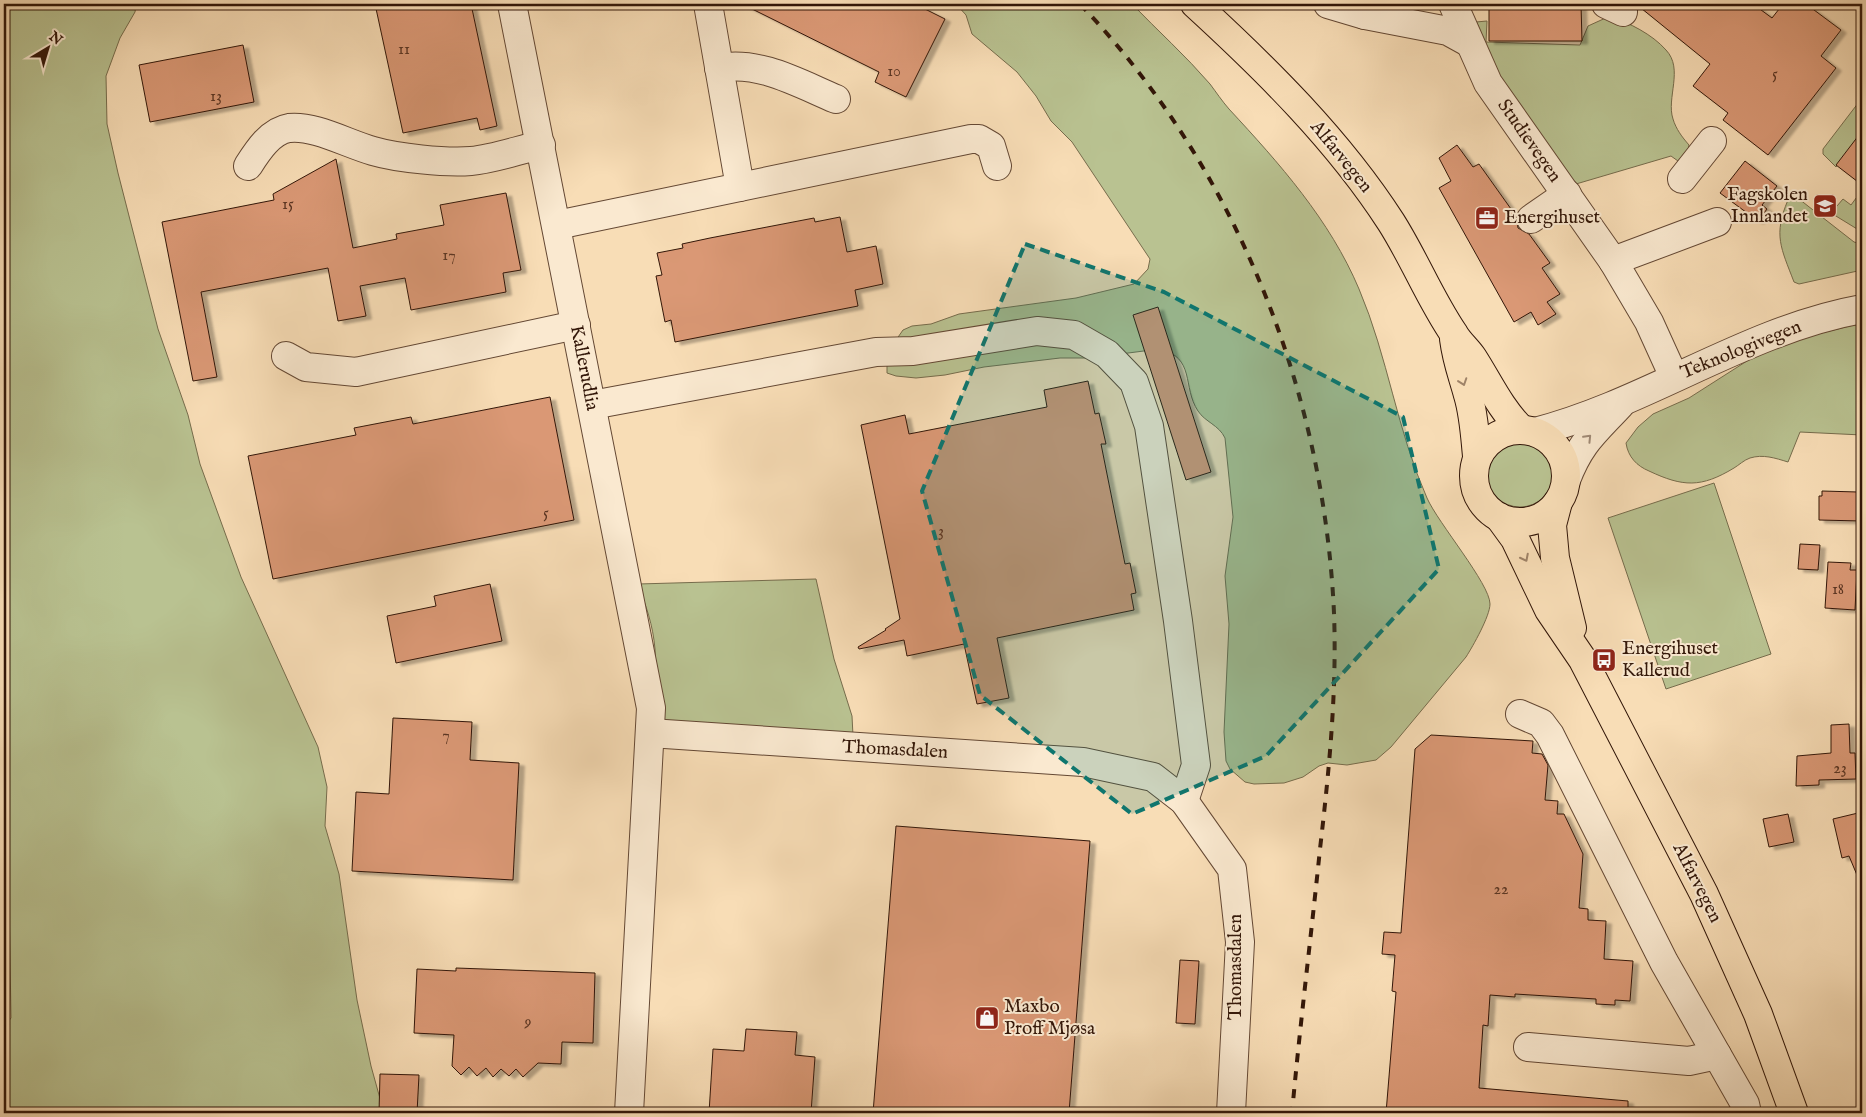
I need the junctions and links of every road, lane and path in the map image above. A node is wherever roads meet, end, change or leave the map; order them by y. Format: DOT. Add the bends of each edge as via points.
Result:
graph roads {
  1 [pos="512,4"];
  2 [pos="708,4"];
  3 [pos="1195,4"];
  4 [pos="1328,4"];
  5 [pos="1453,4"];
  6 [pos="1362,9"];
  7 [pos="1468,42"];
  8 [pos="719,68"];
  9 [pos="836,99"];
  10 [pos="1712,141"];
  11 [pos="541,145"];
  12 [pos="248,166"];
  13 [pos="997,166"];
  14 [pos="1682,179"];
  15 [pos="740,187"];
  16 [pos="1567,194"];
  17 [pos="1531,219"];
  18 [pos="1716,222"];
  19 [pos="556,225"];
  20 [pos="1613,262"];
  21 [pos="1862,309"];
  22 [pos="576,326"];
  23 [pos="1454,335"];
  24 [pos="286,356"];
  25 [pos="1674,377"];
  26 [pos="1623,402"];
  27 [pos="592,405"];
  28 [pos="1528,430"];
  29 [pos="1477,456"];
  30 [pos="1562,491"];
  31 [pos="1499,517"];
  32 [pos="1583,660"];
  33 [pos="1520,714"];
  34 [pos="650,733"];
  35 [pos="1184,801"];
  36 [pos="1528,1047"];
  37 [pos="1716,1055"];
  38 [pos="629,1113"];
  39 [pos="1231,1113"];
  40 [pos="1747,1113"];
  41 [pos="1794,1113"];
  1 -- 11 [label="street, Kallerudlia"];
  2 -- 8 [label="street"];
  3 -- 23 [label="main road, Alfarvegen" via="1274,79 1325,134 1366,186 1391,223"];
  4 -- 6 [label="street"];
  5 -- 7 [label="street, Studievegen"];
  6 -- 7 [label="street" via="1448,30"];
  7 -- 16 [label="street, Studievegen" via="1488,83"];
  8 -- 9 [label="street" via="734,65 768,71"];
  8 -- 15 [label="street"];
  10 -- 14 [label="street"];
  11 -- 12 [label="street" via="471,161 430,159 374,152 316,132 289,128 277,133"];
  11 -- 19 [label="street, Kallerudlia"];
  13 -- 15 [label="street" via="991,146 978,139 970,139"];
  15 -- 19 [label="street"];
  16 -- 17 [label="street"];
  16 -- 20 [label="street, Studievegen"];
  18 -- 20 [label="street"];
  19 -- 22 [label="street, Kallerudlia"];
  20 -- 25 [label="street, Studievegen" via="1649,322"];
  21 -- 25 [label="street, Teknologivegen" via="1806,324"];
  22 -- 24 [label="street" via="356,372 306,367"];
  22 -- 27 [label="street, Kallerudlia"];
  23 -- 28 [label="main road, Alfarvegen" via="1472,356 1507,415"];
  23 -- 29 [label="main road, Alfarvegen, one-way" via="1457,364 1475,428"];
  25 -- 26 [label="street, Teknologivegen"];
  26 -- 28 [label="street, Teknologivegen" via="1562,425"];
  30 -- 26 [label="street, Teknologivegen, one-way" via="1574,458 1584,442"];
  27 -- 34 [label="street, Kallerudlia" via="651,708"];
  27 -- 35 [label="street" via="876,352 913,351 1037,330 1074,335 1107,354 1134,382 1150,426 1196,765"];
  28 -- 29 [label="main road" via="1503,432 1488,442"];
  28 -- 30 [label="main road" via="1548,439 1559,451 1565,465"];
  29 -- 31 [label="main road" via="1473,474 1476,491 1485,507"];
  30 -- 31 [label="main road" via="1546,514 1531,521 1515,522"];
  30 -- 32 [label="main road, Alfarvegen" via="1552,525 1555,558 1566,608"];
  31 -- 32 [label="main road, Alfarvegen, one-way" via="1515,538 1549,610"];
  32 -- 41 [label="main road, Alfarvegen" via="1732,952"];
  33 -- 37 [label="street" via="1541,723 1550,735 1664,962"];
  34 -- 35 [label="street, Thomasdalen" via="1083,762 1154,777"];
  34 -- 38 [label="street"];
  35 -- 39 [label="street, Thomasdalen" via="1232,869 1240,942"];
  36 -- 37 [label="street" via="1689,1061"];
  37 -- 40 [label="street"];
}
